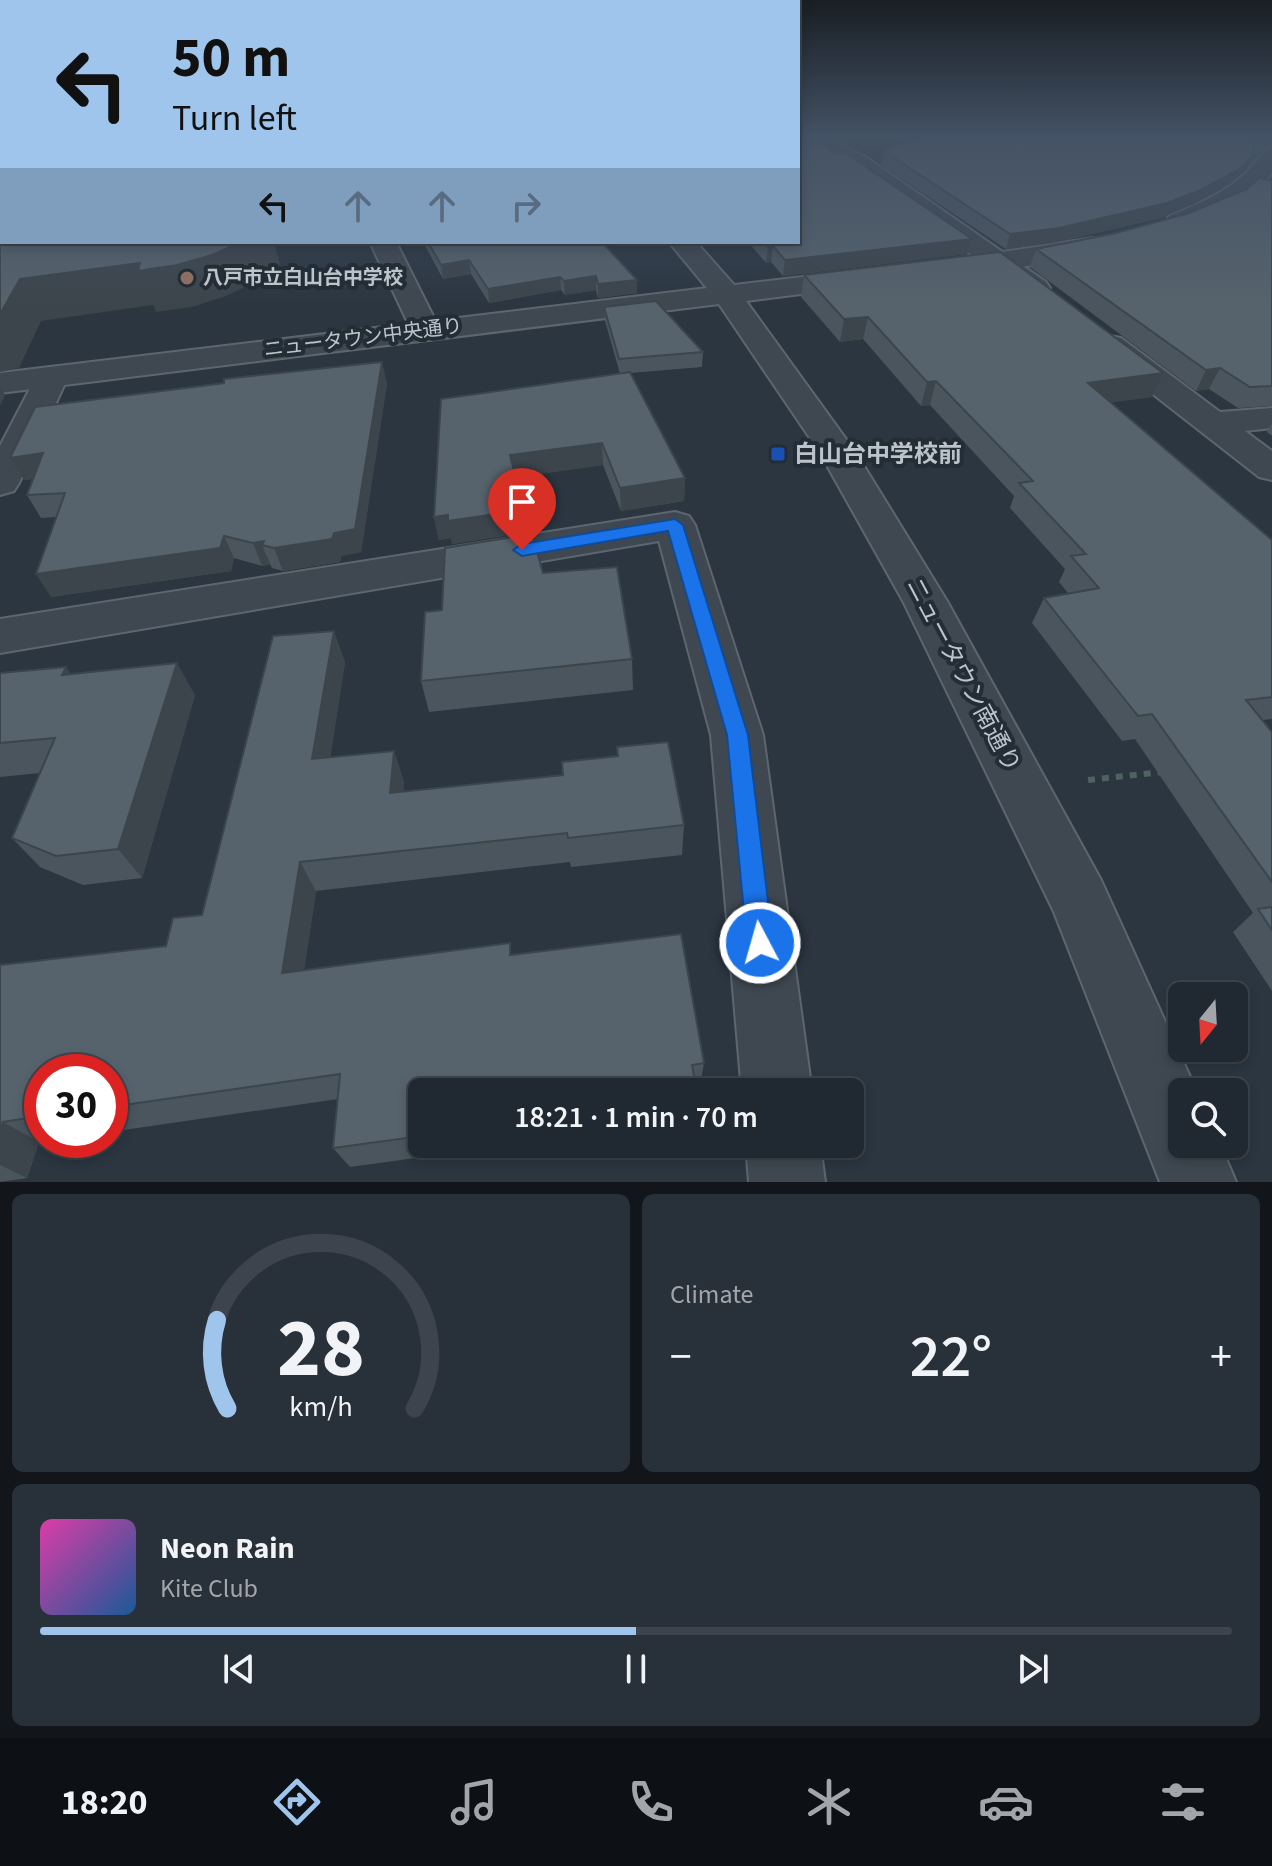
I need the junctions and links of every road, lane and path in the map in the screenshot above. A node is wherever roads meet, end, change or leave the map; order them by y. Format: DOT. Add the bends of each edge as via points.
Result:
graph roads {
  1 [pos="914,192"];
  2 [pos="1234,192"];
  3 [pos="1159,228"];
  4 [pos="1114,241"];
  5 [pos="384,244"];
  6 [pos="684,244"];
  7 [pos="1001,262"];
  8 [pos="922,271"];
  9 [pos="890,275"];
  10 [pos="727,295"];
  11 [pos="1054,302"];
  12 [pos="425,330"];
  13 [pos="1091,330"];
  14 [pos="52,377"];
  15 [pos="0,383"];
  16 [pos="1272,418"];
  17 [pos="1214,423"];
  18 [pos="1272,469"];
  19 [pos="0,483"];
  20 [pos="0,636"];
  21 [pos="1165,772"];
  22 [pos="1088,780"];
  23 [pos="775,1078"];
  24 [pos="1168,1111"];
  25 [pos="784,1158"];
  26 [pos="1188,1158"];
  27 [pos="787,1182"];
  28 [pos="1198,1182"];
  1 -- 7 [label="street"];
  2 -- 3 [label="street"];
  4 -- 7 [label="street"];
  5 -- 12 [label="street"];
  6 -- 10 [label="street, ニュータウン南通り"];
  7 -- 8 [label="street"];
  7 -- 11 [label="street"];
  9 -- 10 [label="street, ニュータウン中央通り"];
  10 -- 12 [label="street, ニュータウン中央通り"];
  10 -- 24 [label="street, ニュータウン南通り" via="838,453 925,601 1080,900"];
  12 -- 14 [label="street, ニュータウン中央通り"];
  13 -- 17 [label="street"];
  14 -- 15 [label="street, ニュータウン中央通り"];
  14 -- 19 [label="street"];
  16 -- 17 [label="street"];
  17 -- 18 [label="street"];
  20 -- 23 [label="street" via="675,525 737,735"];
  21 -- 22 [label="path"];
  25 -- 27 [label="street"];
  26 -- 28 [label="street, ニュータウン南通り"];
}
